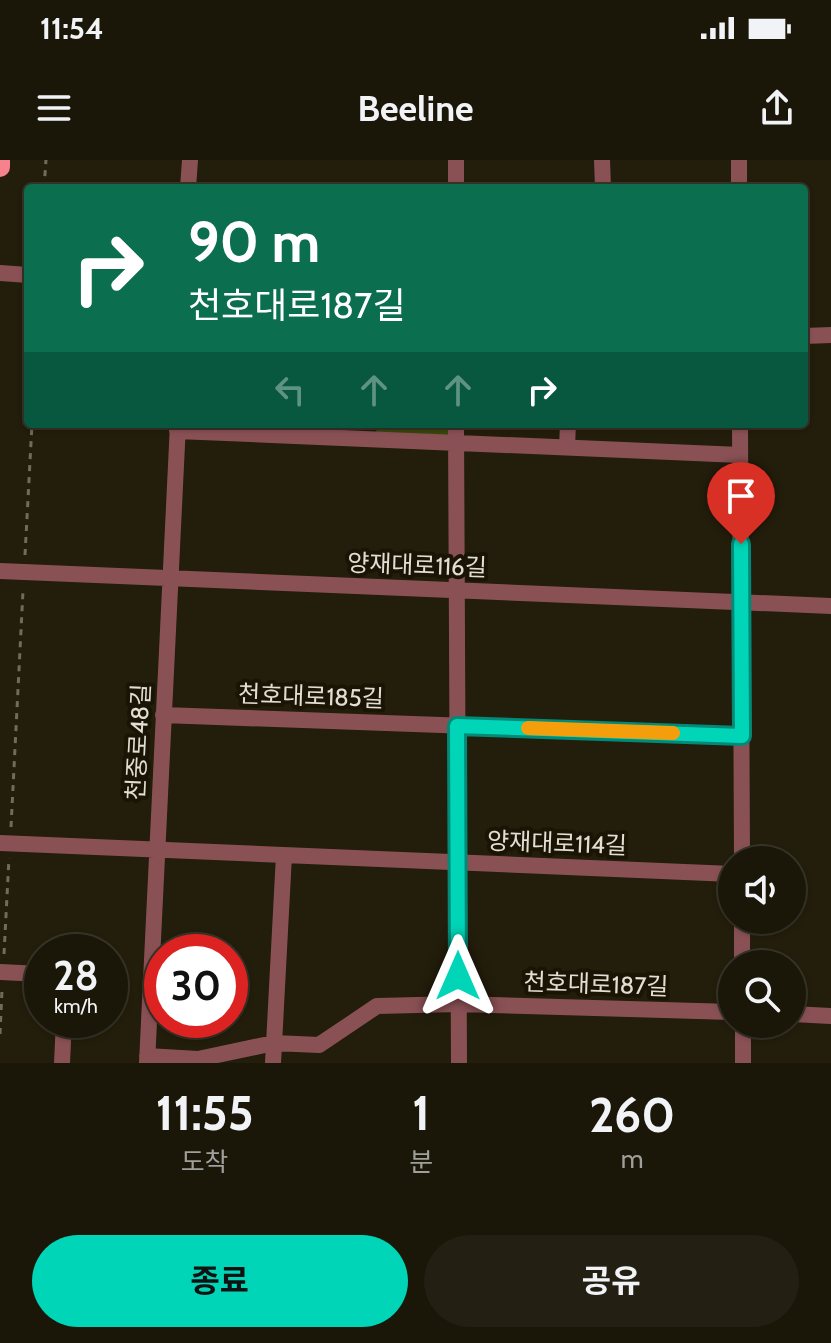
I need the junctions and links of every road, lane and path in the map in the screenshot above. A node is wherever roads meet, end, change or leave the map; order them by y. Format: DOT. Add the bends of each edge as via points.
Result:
graph roads {
  1 [pos="0,160"];
  2 [pos="46,160"];
  3 [pos="190,160"];
  4 [pos="456,160"];
  5 [pos="602,160"];
  6 [pos="739,160"];
  7 [pos="0,167"];
  8 [pos="44,184"];
  9 [pos="188,184"];
  10 [pos="456,184"];
  11 [pos="603,184"];
  12 [pos="739,184"];
  13 [pos="0,273"];
  14 [pos="24,275"];
  15 [pos="831,335"];
  16 [pos="808,336"];
  17 [pos="32,428"];
  18 [pos="177,428"];
  19 [pos="194,428"];
  20 [pos="456,428"];
  21 [pos="568,428"];
  22 [pos="740,428"];
  23 [pos="456,443"];
  24 [pos="567,447"];
  25 [pos="740,455"];
  26 [pos="0,571"];
  27 [pos="24,572"];
  28 [pos="171,578"];
  29 [pos="457,590"];
  30 [pos="741,603"];
  31 [pos="831,606"];
  32 [pos="163,715"];
  33 [pos="457,726"];
  34 [pos="742,736"];
  35 [pos="5,843"];
  36 [pos="742,846"];
  37 [pos="157,849"];
  38 [pos="284,855"];
  39 [pos="458,863"];
  40 [pos="718,873"];
  41 [pos="2,972"];
  42 [pos="24,973"];
  43 [pos="458,1004"];
  44 [pos="718,1012"];
  45 [pos="806,1015"];
  46 [pos="831,1016"];
  47 [pos="0,1034"];
  48 [pos="63,1038"];
  49 [pos="743,1038"];
  50 [pos="274,1043"];
  51 [pos="147,1060"];
  52 [pos="62,1063"];
  53 [pos="273,1063"];
  54 [pos="459,1063"];
  55 [pos="743,1063"];
  1 -- 7 [label="main road"];
  2 -- 8 [label="path"];
  3 -- 9 [label="street"];
  4 -- 10 [label="street"];
  5 -- 11 [label="street"];
  6 -- 12 [label="street"];
  13 -- 14 [label="street"];
  15 -- 16 [label="street"];
  17 -- 27 [label="path"];
  18 -- 28 [label="street, 천중로48길"];
  19 -- 23 [label="street"];
  20 -- 23 [label="street"];
  21 -- 24 [label="street"];
  22 -- 25 [label="street"];
  23 -- 24 [label="street"];
  23 -- 29 [label="street"];
  24 -- 25 [label="street"];
  25 -- 30 [label="street"];
  26 -- 27 [label="street, 양재대로116길"];
  27 -- 28 [label="street, 양재대로116길"];
  27 -- 35 [label="path"];
  28 -- 29 [label="street, 양재대로116길"];
  28 -- 32 [label="street, 천중로48길"];
  29 -- 30 [label="street, 양재대로116길"];
  29 -- 33 [label="street"];
  30 -- 31 [label="street, 양재대로116길"];
  30 -- 34 [label="street"];
  32 -- 33 [label="street, 천호대로185길"];
  32 -- 37 [label="street, 천중로48길"];
  33 -- 34 [label="street"];
  33 -- 39 [label="street"];
  34 -- 36 [label="street"];
  35 -- 37 [label="street, 양재대로114길"];
  35 -- 41 [label="path"];
  37 -- 38 [label="street, 양재대로114길"];
  37 -- 51 [label="street, 천중로48길"];
  38 -- 39 [label="street, 양재대로114길"];
  38 -- 50 [label="street"];
  39 -- 40 [label="street, 양재대로114길"];
  39 -- 43 [label="street"];
  41 -- 42 [label="street"];
  41 -- 47 [label="path"];
  43 -- 44 [label="street, 천호대로187길"];
  43 -- 50 [label="street" via="377,1006 319,1045"];
  43 -- 54 [label="street"];
  45 -- 46 [label="street"];
  48 -- 52 [label="street"];
  49 -- 55 [label="street"];
  50 -- 51 [label="street" via="198,1059"];
  50 -- 53 [label="street"];
}
